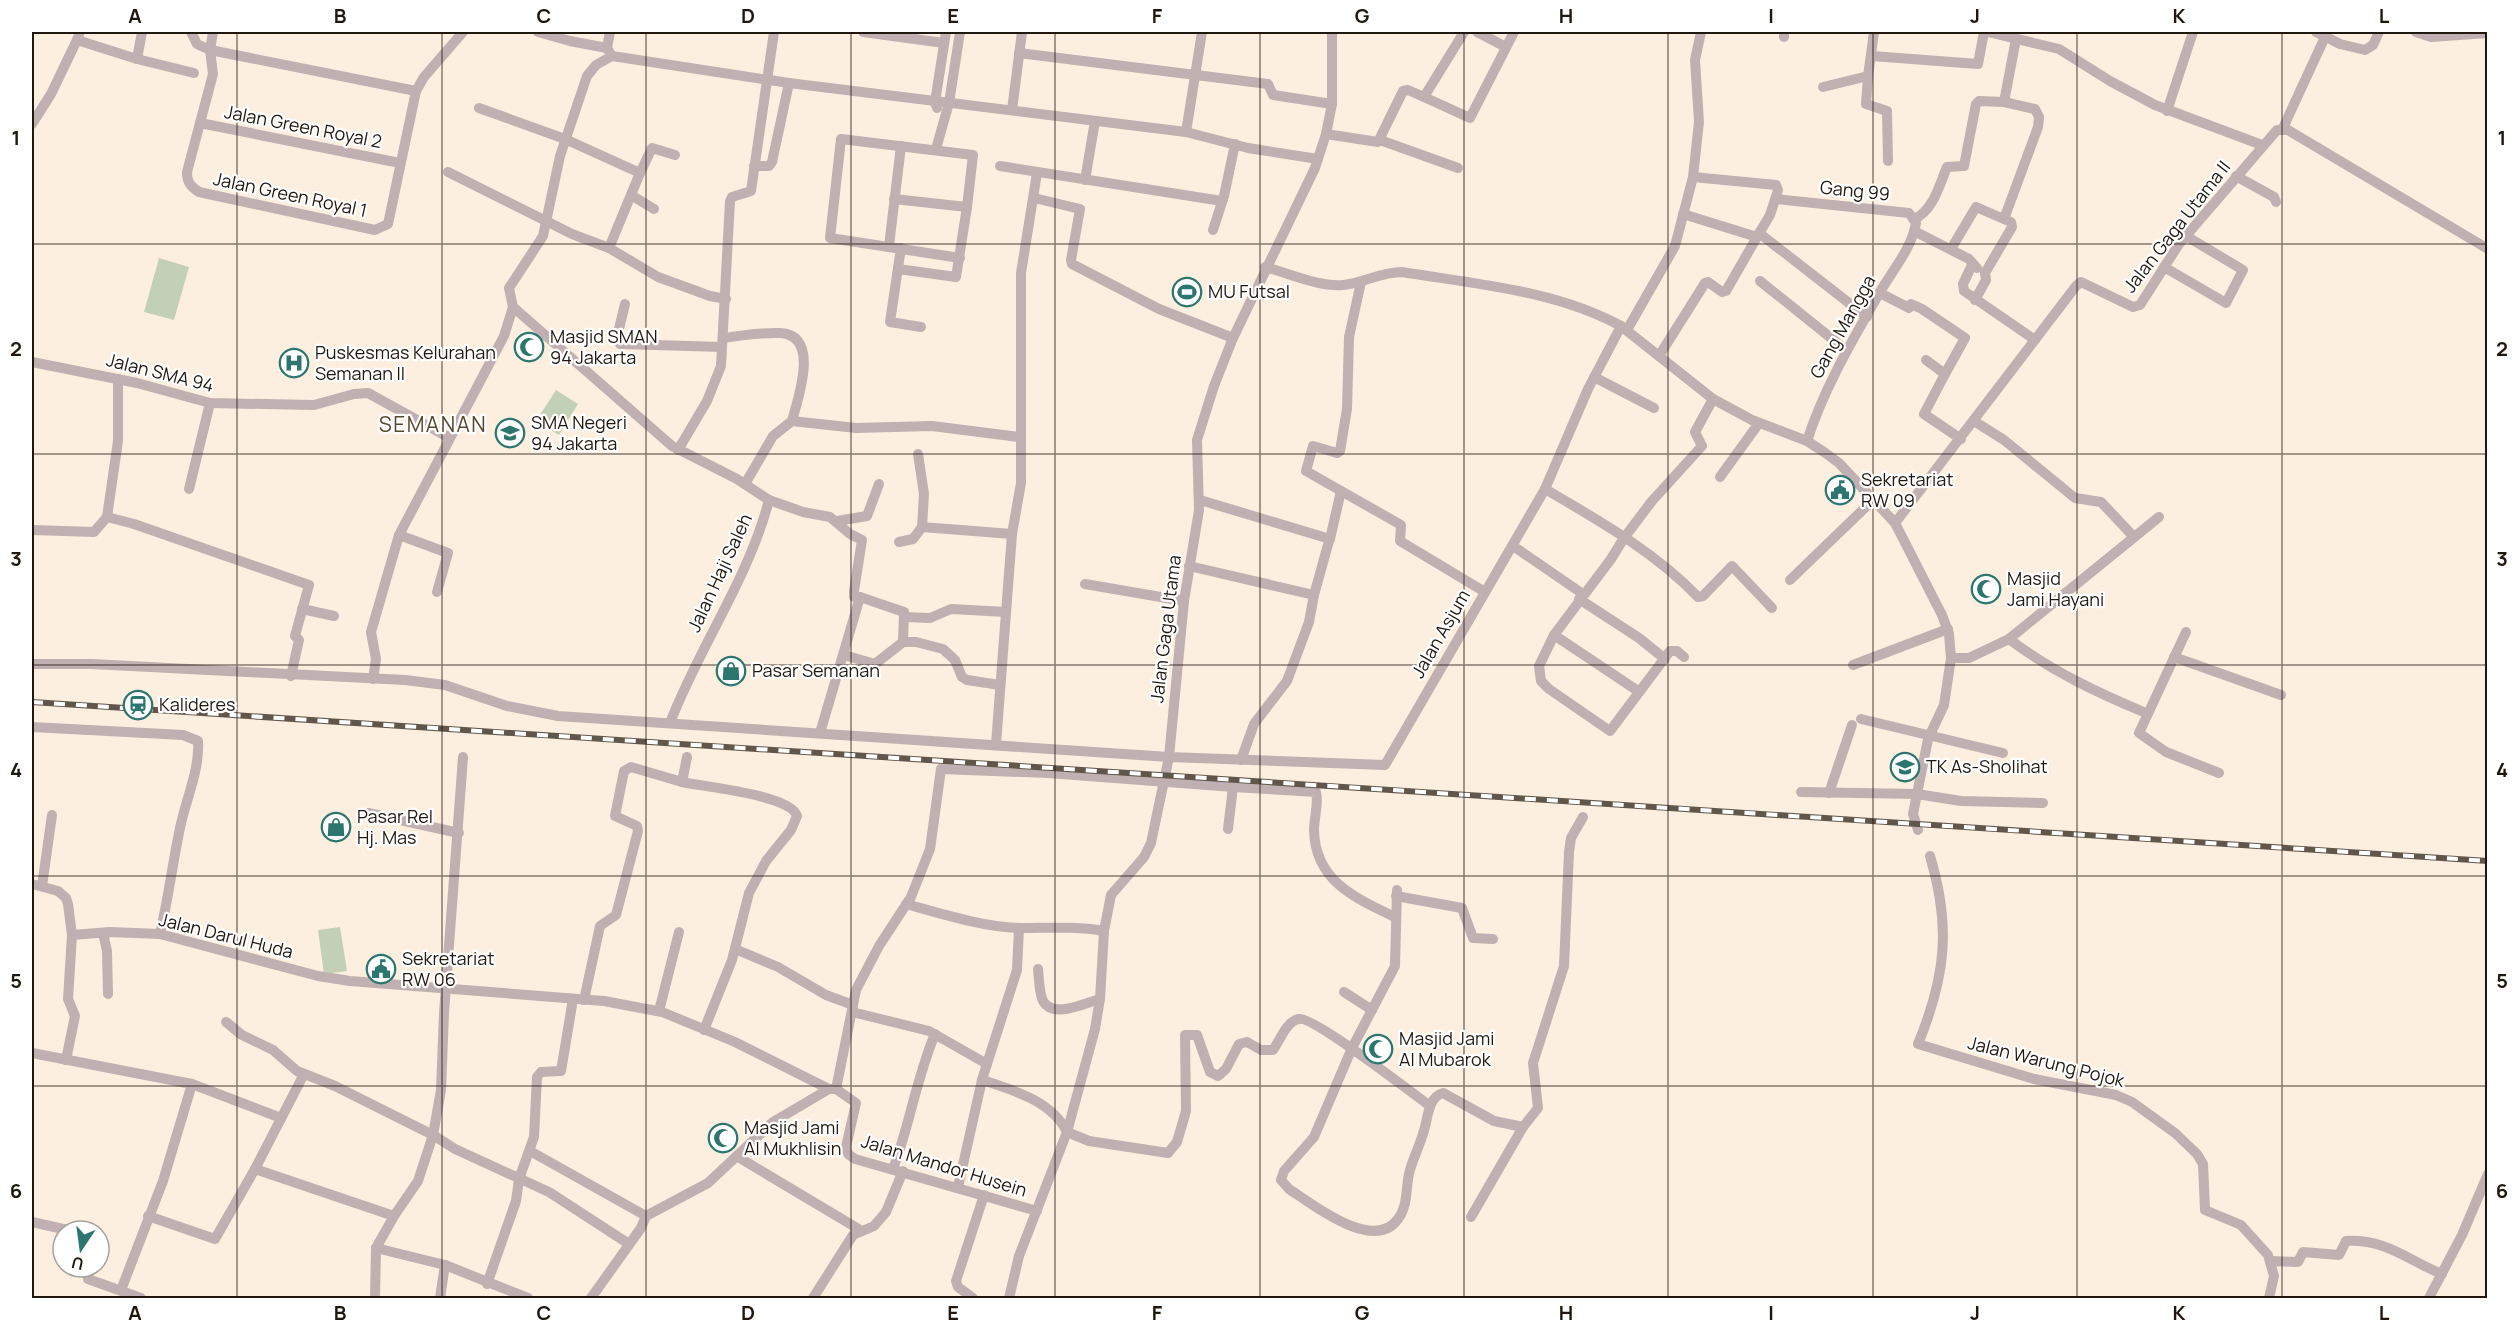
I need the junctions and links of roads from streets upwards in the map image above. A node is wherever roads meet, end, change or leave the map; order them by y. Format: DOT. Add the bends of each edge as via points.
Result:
graph roads {
  1 [pos="142,32"];
  2 [pos="191,32"];
  3 [pos="213,32"];
  4 [pos="463,32"];
  5 [pos="538,32"];
  6 [pos="610,32"];
  7 [pos="774,32"];
  8 [pos="863,32"];
  9 [pos="960,32"];
  10 [pos="1022,32"];
  11 [pos="1202,32"];
  12 [pos="1332,32"];
  13 [pos="1464,32"];
  14 [pos="1477,32"];
  15 [pos="1514,32"];
  16 [pos="1701,32"];
  17 [pos="1874,32"];
  18 [pos="1986,32"];
  19 [pos="2193,32"];
  20 [pos="2379,32"];
  21 [pos="2416,32"];
  22 [pos="2487,33"];
  23 [pos="2321,34"];
  24 [pos="2456,34"];
  25 [pos="79,35"];
  26 [pos="945,37"];
  27 [pos="2016,39"];
  28 [pos="1506,47"];
  29 [pos="210,50"];
  30 [pos="610,52"];
  31 [pos="1019,53"];
  32 [pos="1872,56"];
  33 [pos="136,59"];
  34 [pos="194,73"];
  35 [pos="1196,76"];
  36 [pos="1868,76"];
  37 [pos="767,79"];
  38 [pos="789,83"];
  39 [pos="1823,87"];
  40 [pos="416,92"];
  41 [pos="1424,97"];
  42 [pos="935,102"];
  43 [pos="2004,102"];
  44 [pos="949,103"];
  45 [pos="1332,104"];
  46 [pos="479,108"];
  47 [pos="1012,110"];
  48 [pos="2167,111"];
  49 [pos="1095,120"];
  50 [pos="200,123"];
  51 [pos="32,124"];
  52 [pos="2283,128"];
  53 [pos="1186,132"];
  54 [pos="1326,134"];
  55 [pos="565,139"];
  56 [pos="1380,140"];
  57 [pos="1235,144"];
  58 [pos="901,146"];
  59 [pos="2262,146"];
  60 [pos="936,149"];
  61 [pos="675,155"];
  62 [pos="1318,159"];
  63 [pos="1888,161"];
  64 [pos="400,163"];
  65 [pos="754,166"];
  66 [pos="1000,166"];
  67 [pos="1458,168"];
  68 [pos="448,172"];
  69 [pos="640,173"];
  70 [pos="1037,173"];
  71 [pos="2236,176"];
  72 [pos="1693,177"];
  73 [pos="1085,180"];
  74 [pos="631,195"];
  75 [pos="894,198"];
  76 [pos="1034,198"];
  77 [pos="1776,199"];
  78 [pos="1222,201"];
  79 [pos="2276,202"];
  80 [pos="967,207"];
  81 [pos="654,209"];
  82 [pos="1683,214"];
  83 [pos="1914,219"];
  84 [pos="2004,219"];
  85 [pos="547,222"];
  86 [pos="1213,230"];
  87 [pos="1914,231"];
  88 [pos="1758,235"];
  89 [pos="2186,236"];
  90 [pos="889,246"];
  91 [pos="609,248"];
  92 [pos="901,248"];
  93 [pos="1951,249"];
  94 [pos="2487,249"];
  95 [pos="960,258"];
  96 [pos="1972,265"];
  97 [pos="1265,267"];
  98 [pos="2164,267"];
  99 [pos="898,269"];
  100 [pos="1985,273"];
  101 [pos="1760,281"];
  102 [pos="1360,282"];
  103 [pos="1880,293"];
  104 [pos="726,299"];
  105 [pos="1975,300"];
  106 [pos="625,304"];
  107 [pos="513,307"];
  108 [pos="1867,317"];
  109 [pos="921,327"];
  110 [pos="1624,328"];
  111 [pos="1233,338"];
  112 [pos="2035,340"];
  113 [pos="723,342"];
  114 [pos="1846,350"];
  115 [pos="1659,356"];
  116 [pos="1926,360"];
  117 [pos="32,362"];
  118 [pos="1945,374"];
  119 [pos="1594,377"];
  120 [pos="118,379"];
  121 [pos="1713,399"];
  122 [pos="210,403"];
  123 [pos="1654,408"];
  124 [pos="1974,421"];
  125 [pos="792,422"];
  126 [pos="1759,423"];
  127 [pos="448,437"];
  128 [pos="1019,437"];
  129 [pos="1961,440"];
  130 [pos="1807,441"];
  131 [pos="678,450"];
  132 [pos="918,454"];
  133 [pos="1720,477"];
  134 [pos="745,484"];
  135 [pos="879,484"];
  136 [pos="189,489"];
  137 [pos="1545,489"];
  138 [pos="1341,490"];
  139 [pos="769,500"];
  140 [pos="1200,500"];
  141 [pos="1874,500"];
  142 [pos="107,517"];
  143 [pos="2159,517"];
  144 [pos="837,521"];
  145 [pos="1895,523"];
  146 [pos="922,527"];
  147 [pos="32,530"];
  148 [pos="1012,534"];
  149 [pos="399,535"];
  150 [pos="2134,537"];
  151 [pos="1624,538"];
  152 [pos="1330,539"];
  153 [pos="898,542"];
  154 [pos="1513,546"];
  155 [pos="1189,566"];
  156 [pos="1790,580"];
  157 [pos="1086,584"];
  158 [pos="438,592"];
  159 [pos="1485,592"];
  160 [pos="1314,595"];
  161 [pos="860,597"];
  162 [pos="1581,597"];
  163 [pos="1184,601"];
  164 [pos="1772,608"];
  165 [pos="302,609"];
  166 [pos="1006,612"];
  167 [pos="334,616"];
  168 [pos="905,616"];
  169 [pos="1948,629"];
  170 [pos="2186,632"];
  171 [pos="1554,635"];
  172 [pos="2009,639"];
  173 [pos="903,642"];
  174 [pos="844,655"];
  175 [pos="1684,657"];
  176 [pos="2174,657"];
  177 [pos="1951,658"];
  178 [pos="1665,659"];
  179 [pos="32,664"];
  180 [pos="1853,665"];
  181 [pos="291,676"];
  182 [pos="374,679"];
  183 [pos="1000,685"];
  184 [pos="1638,691"];
  185 [pos="2281,695"];
  186 [pos="2146,713"];
  187 [pos="670,723"];
  188 [pos="32,727"];
  189 [pos="820,733"];
  190 [pos="1930,734"];
  191 [pos="996,744"];
  192 [pos="2003,753"];
  193 [pos="463,757"];
  194 [pos="687,757"];
  195 [pos="1169,757"];
  196 [pos="1240,760"];
  197 [pos="2219,773"];
  198 [pos="1166,781"];
  199 [pos="682,782"];
  200 [pos="1233,787"];
  201 [pos="1801,792"];
  202 [pos="1829,793"];
  203 [pos="1917,794"];
  204 [pos="2043,803"];
  205 [pos="368,813"];
  206 [pos="51,815"];
  207 [pos="1583,817"];
  208 [pos="1228,829"];
  209 [pos="1918,830"];
  210 [pos="459,833"];
  211 [pos="1930,856"];
  212 [pos="37,885"];
  213 [pos="906,904"];
  214 [pos="1395,917"];
  215 [pos="1019,928"];
  216 [pos="1104,931"];
  217 [pos="679,932"];
  218 [pos="103,933"];
  219 [pos="160,934"];
  220 [pos="72,935"];
  221 [pos="1493,939"];
  222 [pos="735,949"];
  223 [pos="1038,969"];
  224 [pos="446,989"];
  225 [pos="1344,992"];
  226 [pos="108,994"];
  227 [pos="579,999"];
  228 [pos="1100,999"];
  229 [pos="853,1009"];
  230 [pos="1372,1010"];
  231 [pos="659,1011"];
  232 [pos="226,1022"];
  233 [pos="704,1030"];
  234 [pos="935,1034"];
  235 [pos="1352,1048"];
  236 [pos="32,1053"];
  237 [pos="66,1060"];
  238 [pos="987,1064"];
  239 [pos="304,1074"];
  240 [pos="982,1080"];
  241 [pos="192,1084"];
  242 [pos="832,1089"];
  243 [pos="1430,1106"];
  244 [pos="281,1118"];
  245 [pos="1523,1126"];
  246 [pos="1067,1132"];
  247 [pos="433,1135"];
  248 [pos="846,1147"];
  249 [pos="530,1151"];
  250 [pos="738,1157"];
  251 [pos="255,1169"];
  252 [pos="898,1170"];
  253 [pos="2487,1174"];
  254 [pos="519,1179"];
  255 [pos="958,1187"];
  256 [pos="984,1196"];
  257 [pos="1037,1210"];
  258 [pos="148,1216"];
  259 [pos="394,1216"];
  260 [pos="646,1216"];
  261 [pos="1471,1217"];
  262 [pos="32,1222"];
  263 [pos="51,1226"];
  264 [pos="862,1231"];
  265 [pos="629,1244"];
  266 [pos="376,1248"];
  267 [pos="2271,1262"];
  268 [pos="445,1265"];
  269 [pos="2442,1274"];
  270 [pos="100,1279"];
  271 [pos="487,1284"];
  272 [pos="121,1290"];
  273 [pos="141,1299"];
  274 [pos="375,1299"];
  275 [pos="440,1299"];
  276 [pos="528,1299"];
  277 [pos="591,1299"];
  278 [pos="813,1299"];
  279 [pos="973,1299"];
  280 [pos="1010,1299"];
  281 [pos="2269,1299"];
  282 [pos="2429,1299"];
  1 -- 33 [label="street"];
  2 -- 29 [label="street" via="197,44"];
  3 -- 29 [label="street, Jalan Green Royal 1"];
  4 -- 40 [label="street"];
  5 -- 30 [label="street"];
  6 -- 30 [label="street"];
  7 -- 37 [label="street"];
  8 -- 26 [label="street"];
  9 -- 44 [label="street"];
  10 -- 31 [label="street"];
  11 -- 35 [label="street"];
  12 -- 45 [label="street, Jalan Gaga Utama"];
  13 -- 41 [label="street"];
  14 -- 28 [label="street"];
  15 -- 28 [label="street"];
  16 -- 72 [label="street, Jalan Asjum" via="1695,60 1699,122"];
  17 -- 32 [label="street"];
  18 -- 27 [label="street"];
  18 -- 32 [label="street" via="1978,64"];
  19 -- 48 [label="street"];
  20 -- 23 [label="street" via="2373,45 2365,50"];
  21 -- 24 [label="street" via="2431,37"];
  22 -- 24 [label="street"];
  23 -- 52 [label="street"];
  25 -- 33 [label="street"];
  25 -- 51 [label="street"];
  26 -- 42 [label="street"];
  27 -- 43 [label="street"];
  27 -- 48 [label="street" via="2059,49 2119,87"];
  28 -- 41 [label="street" via="1470,118"];
  29 -- 40 [label="street"];
  29 -- 50 [label="street, Jalan Green Royal 1" via="213,74"];
  30 -- 37 [label="street"];
  30 -- 55 [label="street" via="587,76"];
  31 -- 35 [label="street"];
  31 -- 47 [label="street"];
  32 -- 36 [label="street"];
  33 -- 34 [label="street"];
  35 -- 45 [label="street" via="1268,84 1273,95"];
  35 -- 53 [label="street"];
  36 -- 39 [label="street"];
  36 -- 63 [label="street" via="1866,104 1887,111"];
  37 -- 38 [label="street"];
  37 -- 65 [label="street"];
  38 -- 42 [label="street"];
  38 -- 65 [label="street" via="772,162 769,166"];
  40 -- 64 [label="street, Jalan Green Royal 1"];
  41 -- 56 [label="street" via="1403,91"];
  42 -- 44 [label="street"];
  42 -- 60 [label="street"];
  43 -- 83 [label="street" via="1976,104 1964,166 1947,167 1929,208"];
  43 -- 84 [label="street" via="2035,109 2039,117"];
  44 -- 47 [label="street"];
  44 -- 60 [label="street"];
  45 -- 54 [label="street, Jalan Gaga Utama"];
  46 -- 55 [label="street"];
  47 -- 49 [label="street"];
  48 -- 59 [label="street"];
  49 -- 53 [label="street"];
  49 -- 73 [label="street"];
  50 -- 64 [label="street, Jalan Green Royal 2"];
  50 -- 64 [label="street, Jalan Green Royal 1" via="187,180 199,192 375,230 388,224"];
  52 -- 59 [label="street, Jalan Gaga Utama II"];
  52 -- 94 [label="street"];
  53 -- 57 [label="street"];
  54 -- 56 [label="street"];
  54 -- 62 [label="street, Jalan Gaga Utama"];
  55 -- 69 [label="street"];
  55 -- 85 [label="street" via="550,191"];
  56 -- 67 [label="street"];
  57 -- 62 [label="street"];
  57 -- 78 [label="street"];
  58 -- 60 [label="street"];
  58 -- 75 [label="street"];
  58 -- 90 [label="street" via="841,139 830,238"];
  59 -- 71 [label="street, Jalan Gaga Utama II"];
  60 -- 80 [label="street" via="973,155"];
  61 -- 69 [label="street" via="652,148"];
  62 -- 97 [label="street, Jalan Gaga Utama"];
  65 -- 104 [label="street" via="750,192 730,201"];
  66 -- 70 [label="street"];
  68 -- 85 [label="street"];
  69 -- 74 [label="street"];
  70 -- 73 [label="street"];
  70 -- 76 [label="street"];
  71 -- 79 [label="street" via="2274,197"];
  71 -- 89 [label="street, Jalan Gaga Utama II"];
  72 -- 77 [label="street" via="1776,185"];
  72 -- 82 [label="street, Jalan Asjum"];
  73 -- 78 [label="street"];
  74 -- 81 [label="street"];
  74 -- 91 [label="street"];
  75 -- 80 [label="street"];
  75 -- 90 [label="street"];
  76 -- 111 [label="street" via="1080,209 1072,264 1160,309"];
  76 -- 128 [label="street" via="1021,273"];
  77 -- 83 [label="street, Gang 99" via="1909,213"];
  77 -- 88 [label="street"];
  78 -- 86 [label="street"];
  80 -- 95 [label="street"];
  82 -- 88 [label="street"];
  82 -- 110 [label="street, Jalan Asjum" via="1675,246"];
  83 -- 87 [label="street"];
  84 -- 93 [label="street" via="1976,207"];
  84 -- 100 [label="street" via="2012,222 2012,228"];
  85 -- 91 [label="street"];
  85 -- 107 [label="street" via="537,247 510,288"];
  87 -- 93 [label="street"];
  87 -- 103 [label="street, Gang Mangga"];
  88 -- 108 [label="street"];
  88 -- 115 [label="street" via="1726,291 1705,283"];
  89 -- 98 [label="street, Jalan Gaga Utama II"];
  89 -- 98 [label="street" via="2244,270 2225,303"];
  90 -- 92 [label="street"];
  91 -- 104 [label="street" via="658,277"];
  92 -- 95 [label="street"];
  92 -- 99 [label="street"];
  93 -- 96 [label="street"];
  95 -- 99 [label="street" via="956,277"];
  96 -- 100 [label="street"];
  96 -- 105 [label="street" via="1963,286"];
  97 -- 102 [label="street" via="1332,284"];
  97 -- 111 [label="street, Jalan Gaga Utama"];
  98 -- 112 [label="street, Jalan Gaga Utama II" via="2137,307 2081,282"];
  99 -- 109 [label="street" via="890,322"];
  100 -- 105 [label="street" via="1986,280"];
  101 -- 114 [label="street"];
  102 -- 110 [label="street" via="1401,272 1516,290 1605,317"];
  102 -- 138 [label="street" via="1348,345 1347,409 1340,451 1313,447 1305,470"];
  103 -- 108 [label="street, Gang Mangga"];
  103 -- 118 [label="street" via="1909,308 1911,304 1922,309 1965,338"];
  104 -- 113 [label="street"];
  105 -- 112 [label="street"];
  106 -- 113 [label="street" via="617,337 620,344"];
  107 -- 127 [label="street" via="504,336"];
  107 -- 131 [label="street, Jalan Haji Saleh"];
  108 -- 114 [label="street, Gang Mangga"];
  110 -- 115 [label="street"];
  110 -- 119 [label="street, Jalan Asjum"];
  111 -- 140 [label="street, Jalan Gaga Utama" via="1197,440"];
  112 -- 124 [label="street, Jalan Gaga Utama II"];
  113 -- 125 [label="street" via="781,333 798,340 803,375"];
  113 -- 131 [label="street" via="715,384"];
  114 -- 130 [label="street, Gang Mangga" via="1818,407"];
  115 -- 121 [label="street"];
  116 -- 118 [label="street"];
  117 -- 120 [label="street, Jalan SMA 94"];
  118 -- 129 [label="street" via="1924,414"];
  119 -- 123 [label="street"];
  119 -- 137 [label="street, Jalan Asjum"];
  120 -- 122 [label="street, Jalan SMA 94"];
  120 -- 142 [label="street" via="118,441"];
  121 -- 126 [label="street"];
  121 -- 151 [label="street" via="1695,432 1701,446"];
  122 -- 127 [label="street, Jalan SMA 94" via="314,405 368,393"];
  122 -- 136 [label="street"];
  124 -- 129 [label="street, Jalan Gaga Utama II"];
  124 -- 150 [label="street" via="2004,440 2075,498 2102,502"];
  125 -- 128 [label="street" via="830,427 932,426"];
  125 -- 134 [label="street" via="772,436"];
  126 -- 130 [label="street"];
  126 -- 133 [label="street"];
  127 -- 149 [label="street"];
  128 -- 148 [label="street" via="1021,483"];
  129 -- 145 [label="street, Jalan Gaga Utama II"];
  130 -- 141 [label="street" via="1839,463"];
  131 -- 134 [label="street, Jalan Haji Saleh"];
  132 -- 146 [label="street" via="924,494"];
  134 -- 139 [label="street, Jalan Haji Saleh"];
  135 -- 144 [label="street" via="867,516"];
  137 -- 151 [label="street"];
  137 -- 154 [label="street, Jalan Asjum"];
  138 -- 152 [label="street"];
  138 -- 159 [label="street" via="1401,525 1400,541"];
  139 -- 144 [label="street"];
  139 -- 187 [label="street, Jalan Haji Saleh" via="752,549 686,681"];
  140 -- 152 [label="street"];
  140 -- 155 [label="street, Jalan Gaga Utama"];
  141 -- 145 [label="street"];
  141 -- 156 [label="street"];
  142 -- 147 [label="street" via="94,532"];
  142 -- 165 [label="street" via="309,585"];
  143 -- 150 [label="street"];
  144 -- 161 [label="street" via="846,532 862,540 854,591 854,597"];
  145 -- 169 [label="street"];
  146 -- 148 [label="street"];
  146 -- 153 [label="street" via="914,539"];
  148 -- 166 [label="street"];
  149 -- 158 [label="street" via="448,553"];
  149 -- 182 [label="street" via="370,632 376,659"];
  150 -- 172 [label="street"];
  151 -- 162 [label="street"];
  151 -- 164 [label="street" via="1682,580 1698,597 1703,597 1732,566"];
  152 -- 160 [label="street"];
  154 -- 159 [label="street, Jalan Asjum"];
  154 -- 162 [label="street"];
  155 -- 160 [label="street"];
  155 -- 163 [label="street, Jalan Gaga Utama"];
  157 -- 163 [label="street"];
  159 -- 196 [label="street, Jalan Asjum" via="1385,765"];
  160 -- 196 [label="street" via="1309,622 1287,681 1254,724"];
  161 -- 168 [label="street" via="899,609"];
  161 -- 174 [label="street"];
  162 -- 171 [label="street"];
  162 -- 178 [label="street"];
  163 -- 195 [label="street, Jalan Gaga Utama"];
  165 -- 167 [label="street"];
  165 -- 181 [label="street"];
  166 -- 168 [label="street" via="951,609 930,618"];
  166 -- 183 [label="street"];
  168 -- 173 [label="street"];
  169 -- 177 [label="street"];
  169 -- 180 [label="street"];
  170 -- 176 [label="street"];
  171 -- 184 [label="street"];
  171 -- 184 [label="street" via="1539,671 1541,681 1569,704 1610,731"];
  172 -- 177 [label="street" via="1969,658"];
  172 -- 186 [label="street" via="2093,691"];
  173 -- 174 [label="street" via="875,664"];
  173 -- 183 [label="street" via="943,649 955,660 962,677"];
  174 -- 189 [label="street"];
  175 -- 178 [label="street" via="1672,650"];
  176 -- 185 [label="street"];
  176 -- 186 [label="street"];
  177 -- 190 [label="street" via="1944,705"];
  178 -- 184 [label="street"];
  179 -- 181 [label="street"];
  181 -- 182 [label="street"];
  182 -- 187 [label="street" via="445,685 507,706 558,716"];
  183 -- 191 [label="street"];
  186 -- 197 [label="street" via="2138,731 2140,736 2166,752"];
  187 -- 189 [label="street"];
  188 -- 219 [label="street" via="183,735 198,741"];
  189 -- 191 [label="street"];
  190 -- 192 [label="street"];
  190 -- 202 [label="street" via="1856,722"];
  190 -- 203 [label="street"];
  191 -- 195 [label="street"];
  193 -- 210 [label="street"];
  194 -- 199 [label="street"];
  195 -- 196 [label="street, Jalan Asjum"];
  195 -- 198 [label="street, Jalan Mandor Husein"];
  198 -- 200 [label="street"];
  198 -- 213 [label="street" via="941,769 930,849"];
  198 -- 216 [label="street, Jalan Mandor Husein" via="1151,843 1111,895"];
  199 -- 222 [label="street" via="787,804 796,813 794,824 766,861 749,893"];
  199 -- 227 [label="street" via="631,767 624,771 615,816 637,826 638,831 616,915 600,926"];
  200 -- 208 [label="street"];
  200 -- 214 [label="street" via="1316,792 1316,843 1328,875 1355,897"];
  201 -- 202 [label="street"];
  202 -- 203 [label="street"];
  203 -- 204 [label="street" via="1961,801"];
  203 -- 209 [label="street" via="1913,814"];
  205 -- 210 [label="street"];
  206 -- 212 [label="street"];
  207 -- 245 [label="street" via="1571,838 1569,852 1564,966 1533,1063 1538,1108"];
  210 -- 224 [label="street"];
  211 -- 267 [label="street, Jalan Warung Pojok" via="1945,918 1935,998 1918,1044 2034,1079 2116,1095 2132,1102 2197,1154 2203,1164 2208,1213 2241,1225"];
  212 -- 220 [label="street" via="58,891 66,898"];
  213 -- 215 [label="street"];
  213 -- 229 [label="street" via="855,990"];
  214 -- 221 [label="street" via="1397,893 1462,908 1473,938"];
  214 -- 230 [label="street" via="1395,966"];
  215 -- 216 [label="street"];
  215 -- 238 [label="street" via="1017,970"];
  216 -- 228 [label="street, Jalan Mandor Husein"];
  217 -- 231 [label="street"];
  218 -- 219 [label="street, Jalan Darul Huda"];
  218 -- 220 [label="street, Jalan Darul Huda"];
  218 -- 226 [label="street"];
  219 -- 224 [label="street, Jalan Darul Huda" via="318,976"];
  220 -- 237 [label="street" via="68,999 75,1016"];
  222 -- 229 [label="street" via="778,967"];
  222 -- 233 [label="street"];
  223 -- 228 [label="street" via="1043,1001 1052,1010"];
  224 -- 227 [label="street, Jalan Darul Huda"];
  224 -- 247 [label="street" via="441,1090"];
  225 -- 230 [label="street"];
  227 -- 231 [label="street, Jalan Darul Huda"];
  227 -- 249 [label="street" via="561,1071 541,1072 537,1077"];
  228 -- 246 [label="street, Jalan Mandor Husein"];
  229 -- 234 [label="street"];
  229 -- 242 [label="street"];
  230 -- 235 [label="street"];
  231 -- 233 [label="street, Jalan Darul Huda"];
  232 -- 239 [label="street"];
  233 -- 242 [label="street, Jalan Darul Huda"];
  234 -- 238 [label="street"];
  234 -- 252 [label="street" via="920,1070"];
  235 -- 243 [label="street"];
  235 -- 243 [label="street" via="1314,1137 1287,1165 1282,1176 1289,1189 1352,1228 1385,1229 1398,1220 1404,1208 1409,1171"];
  235 -- 246 [label="street" via="1316,1025 1297,1019 1272,1050 1261,1050 1247,1042 1239,1044 1223,1073 1215,1076 1210,1072 1198,1036 1187,1034 1186,1111 1172,1150 1160,1152 1089,1141"];
  236 -- 237 [label="street"];
  237 -- 241 [label="street"];
  238 -- 240 [label="street"];
  239 -- 244 [label="street"];
  239 -- 247 [label="street"];
  240 -- 246 [label="street" via="1040,1104 1061,1120"];
  240 -- 255 [label="street"];
  241 -- 244 [label="street"];
  241 -- 258 [label="street" via="177,1142"];
  242 -- 248 [label="street, Jalan Darul Huda" via="856,1103"];
  242 -- 250 [label="street" via="773,1122"];
  243 -- 245 [label="street" via="1443,1093 1494,1121"];
  244 -- 251 [label="street"];
  245 -- 261 [label="street"];
  246 -- 257 [label="street, Jalan Mandor Husein"];
  247 -- 254 [label="street"];
  247 -- 259 [label="street" via="418,1181"];
  248 -- 252 [label="street, Jalan Mandor Husein" via="855,1159"];
  249 -- 254 [label="street"];
  249 -- 260 [label="street"];
  250 -- 260 [label="street" via="708,1183"];
  250 -- 264 [label="street"];
  251 -- 258 [label="street" via="215,1239"];
  251 -- 259 [label="street"];
  252 -- 255 [label="street, Jalan Mandor Husein"];
  252 -- 264 [label="street" via="886,1212 874,1226"];
  253 -- 269 [label="street"];
  254 -- 265 [label="street" via="549,1192"];
  254 -- 271 [label="street" via="516,1201"];
  255 -- 256 [label="street, Jalan Mandor Husein"];
  256 -- 257 [label="street, Jalan Mandor Husein"];
  256 -- 279 [label="street" via="956,1281"];
  257 -- 280 [label="street, Jalan Mandor Husein" via="1019,1256"];
  258 -- 272 [label="street"];
  259 -- 266 [label="street"];
  260 -- 265 [label="street"];
  262 -- 263 [label="street"];
  264 -- 278 [label="street" via="849,1239"];
  265 -- 277 [label="street"];
  266 -- 268 [label="street"];
  266 -- 274 [label="street"];
  267 -- 269 [label="street" via="2298,1262 2303,1252 2338,1255 2346,1241 2360,1241 2406,1254 2416,1264"];
  267 -- 281 [label="street" via="2274,1276"];
  268 -- 271 [label="street"];
  268 -- 275 [label="street"];
  269 -- 282 [label="street"];
  270 -- 272 [label="street"];
  271 -- 276 [label="street"];
  272 -- 273 [label="street"];
}
